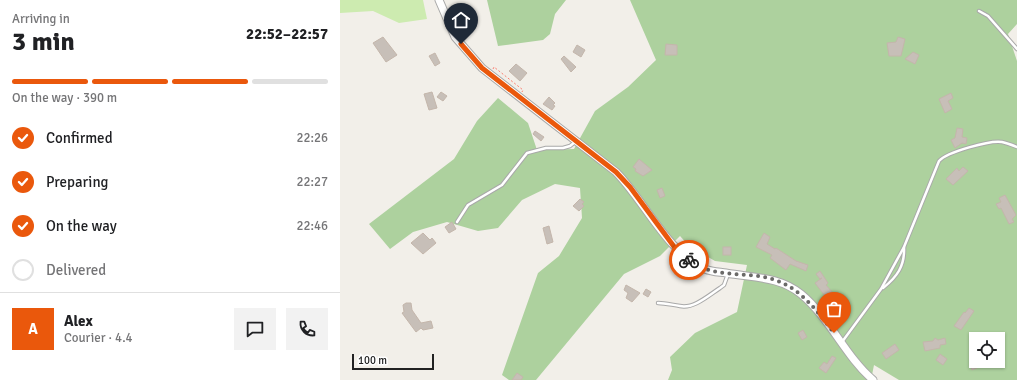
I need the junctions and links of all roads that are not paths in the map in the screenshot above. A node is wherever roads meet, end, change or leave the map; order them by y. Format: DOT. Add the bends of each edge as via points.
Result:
graph roads {
  1 [pos="439,0"];
  2 [pos="979,11"];
  3 [pos="1017,49"];
  4 [pos="575,141"];
  5 [pos="1017,147"];
  6 [pos="457,222"];
  7 [pos="904,246"];
  8 [pos="728,274"];
  9 [pos="881,289"];
  10 [pos="658,303"];
  11 [pos="842,343"];
  12 [pos="873,380"];
  1 -- 4 [label="street" via="455,37 482,68"];
  2 -- 3 [label="lane" via="988,16"];
  4 -- 6 [label="lane" via="563,148 546,148 527,153 502,185 468,206"];
  4 -- 8 [label="street" via="616,172 630,187 678,252 708,270"];
  5 -- 7 [label="lane" via="1001,142 956,151 942,157 936,165"];
  7 -- 9 [label="lane"];
  7 -- 9 [label="lane" via="903,265 894,280"];
  8 -- 10 [label="lane" via="724,285 692,306"];
  8 -- 11 [label="street" via="772,279 790,286 810,303"];
  9 -- 11 [label="lane"];
  11 -- 12 [label="street"];
}
